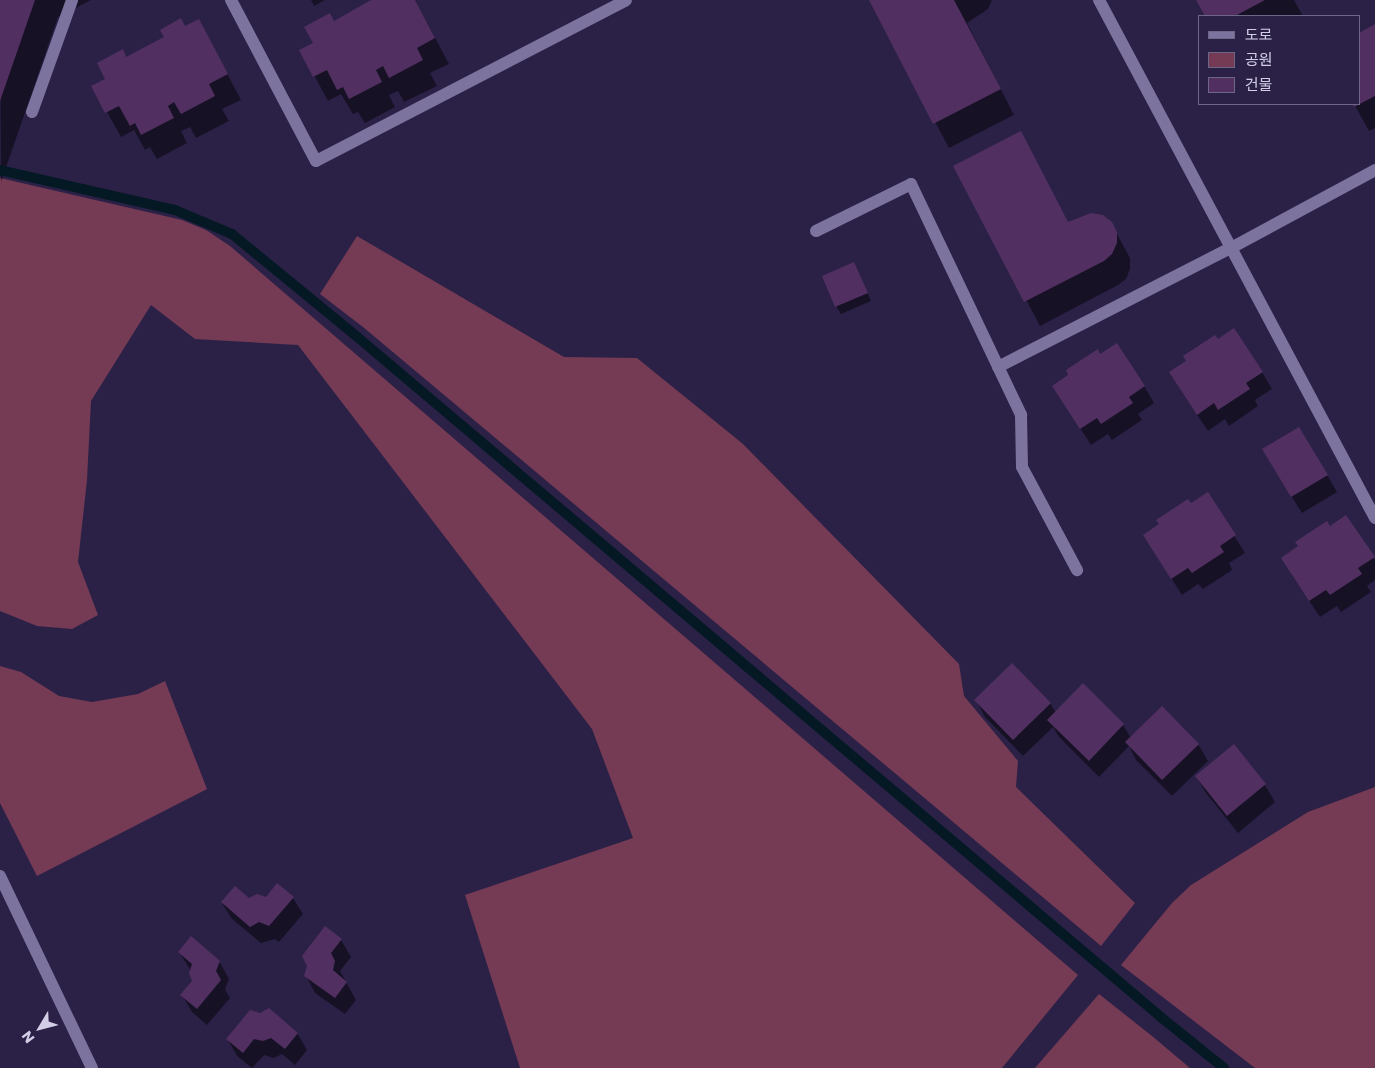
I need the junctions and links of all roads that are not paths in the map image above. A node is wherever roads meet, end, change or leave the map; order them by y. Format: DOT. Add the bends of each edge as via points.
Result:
graph roads {
  1 [pos="72,0"];
  2 [pos="231,0"];
  3 [pos="626,0"];
  4 [pos="1099,0"];
  5 [pos="32,112"];
  6 [pos="1375,170"];
  7 [pos="816,231"];
  8 [pos="1231,248"];
  9 [pos="998,367"];
  10 [pos="1375,518"];
  11 [pos="1077,570"];
  12 [pos="0,876"];
  13 [pos="92,1068"];
  1 -- 5 [label="street"];
  2 -- 3 [label="street" via="316,161"];
  4 -- 8 [label="street"];
  6 -- 8 [label="street"];
  7 -- 9 [label="street" via="911,184"];
  8 -- 9 [label="street"];
  8 -- 10 [label="street"];
  9 -- 11 [label="street" via="1021,415 1022,467"];
  12 -- 13 [label="street"];
}
